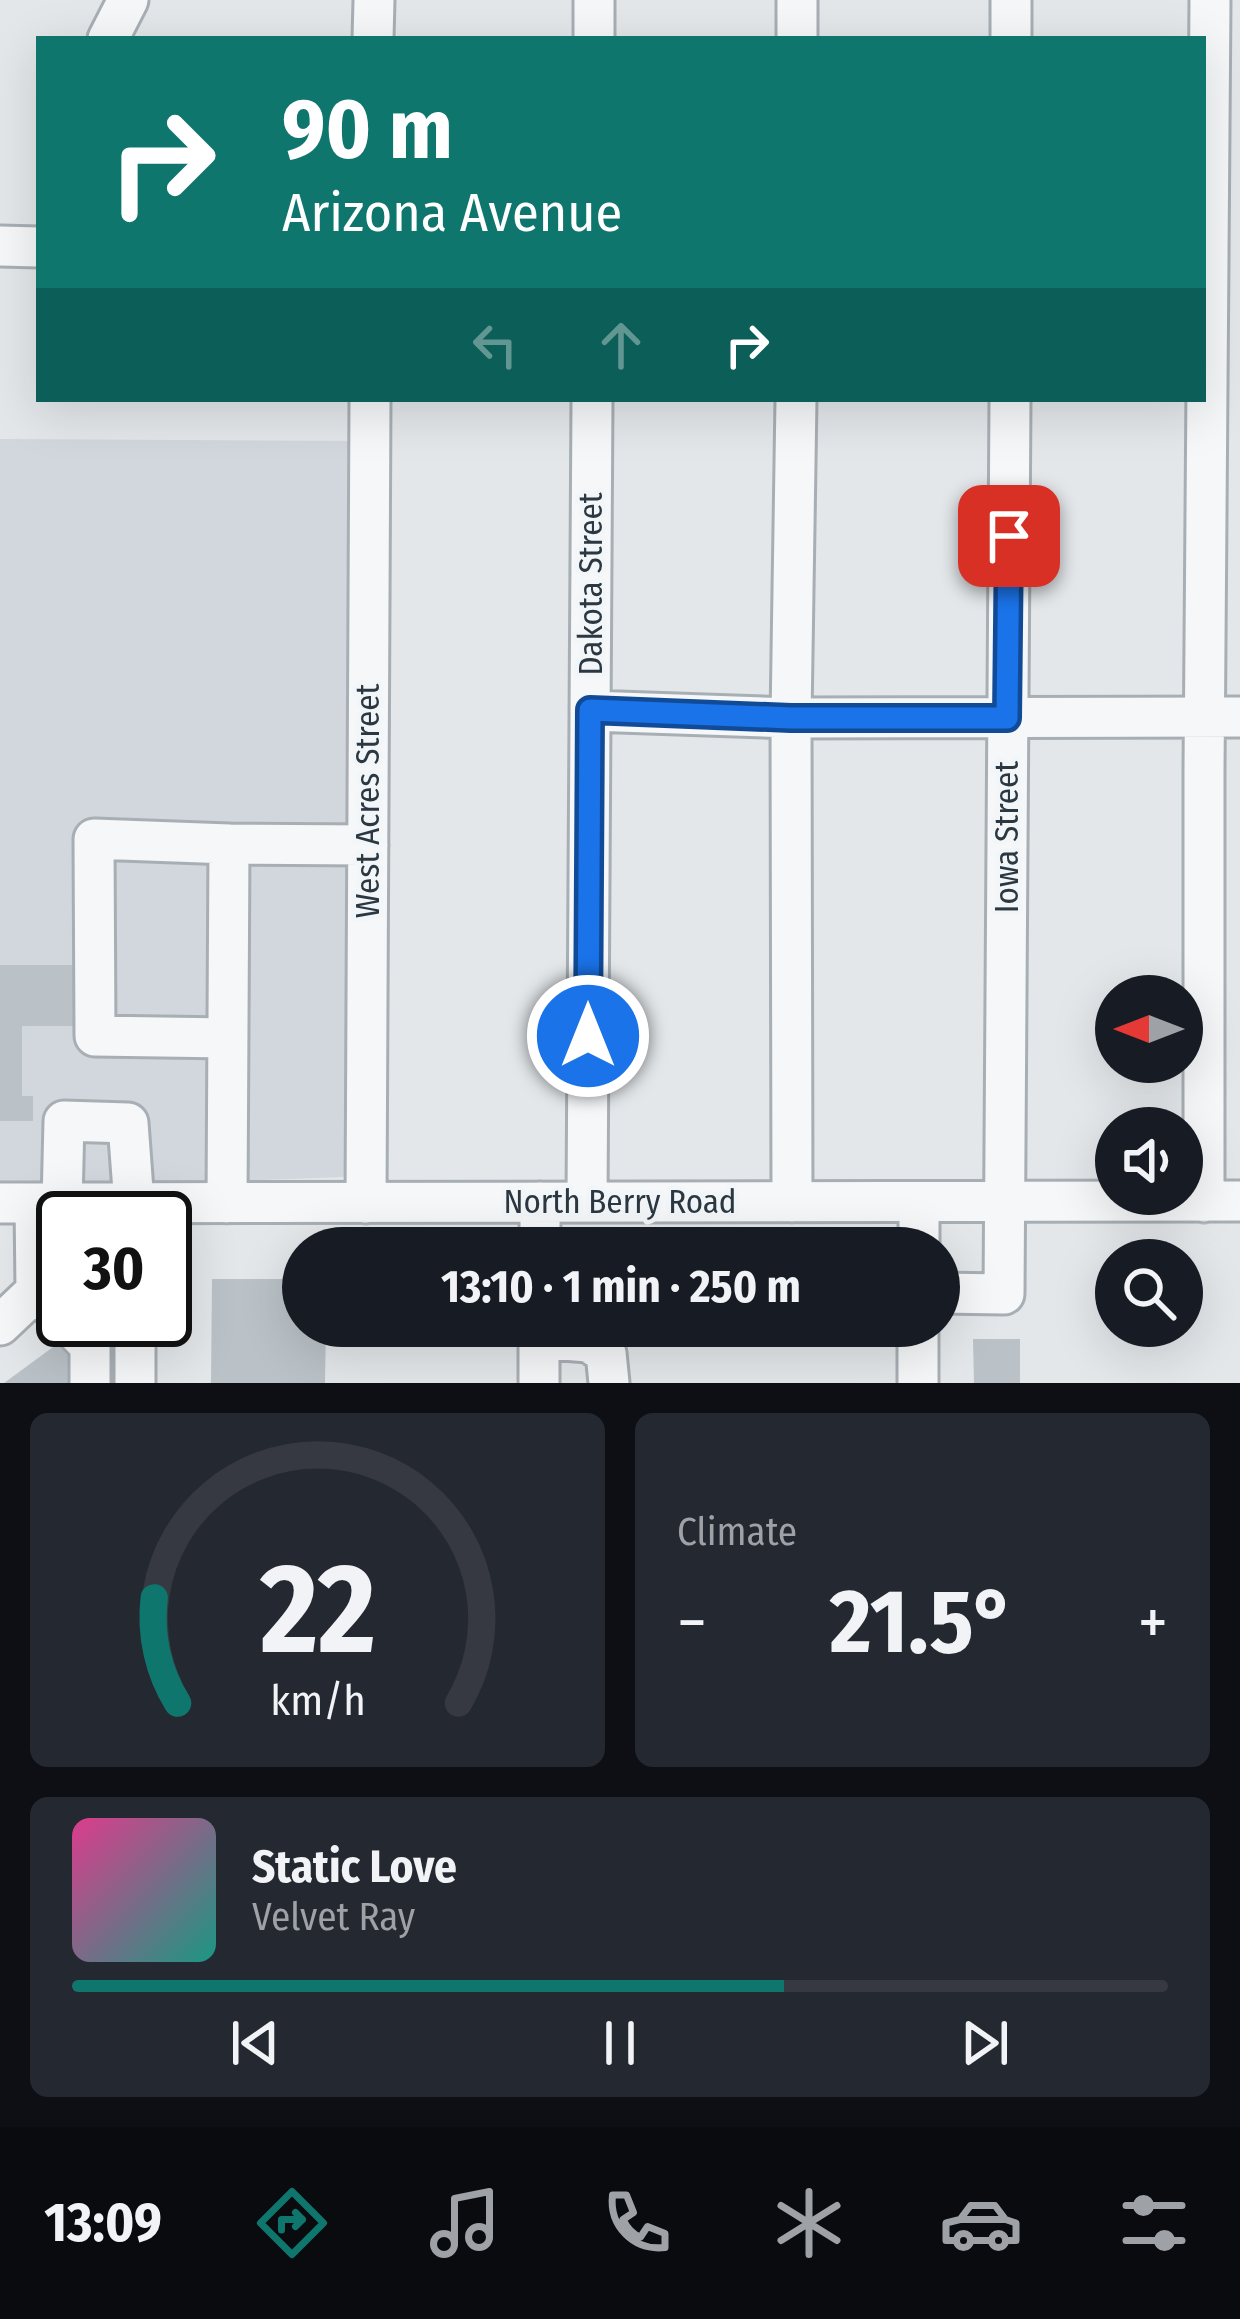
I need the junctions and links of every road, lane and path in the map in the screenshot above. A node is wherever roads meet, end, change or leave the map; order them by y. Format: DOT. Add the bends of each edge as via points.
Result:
graph roads {
  1 [pos="128,0"];
  2 [pos="374,0"];
  3 [pos="594,0"];
  4 [pos="797,0"];
  5 [pos="1011,0"];
  6 [pos="1210,0"];
  7 [pos="110,36"];
  8 [pos="374,36"];
  9 [pos="594,36"];
  10 [pos="797,36"];
  11 [pos="1011,36"];
  12 [pos="1217,197"];
  13 [pos="0,246"];
  14 [pos="36,247"];
  15 [pos="370,402"];
  16 [pos="592,402"];
  17 [pos="796,402"];
  18 [pos="1010,402"];
  19 [pos="590,710"];
  20 [pos="1222,717"];
  21 [pos="791,718"];
  22 [pos="1007,718"];
  23 [pos="229,844"];
  24 [pos="368,845"];
  25 [pos="228,1038"];
  26 [pos="37,1191"];
  27 [pos="133,1191"];
  28 [pos="587,1201"];
  29 [pos="1222,1201"];
  30 [pos="540,1202"];
  31 [pos="792,1202"];
  32 [pos="227,1203"];
  33 [pos="366,1203"];
  34 [pos="919,1203"];
  35 [pos="1006,1203"];
  36 [pos="192,1206"];
  37 [pos="540,1227"];
  38 [pos="919,1227"];
  39 [pos="960,1293"];
  40 [pos="36,1315"];
  41 [pos="0,1325"];
  42 [pos="90,1347"];
  43 [pos="135,1347"];
  44 [pos="539,1347"];
  45 [pos="918,1347"];
  46 [pos="90,1383"];
  47 [pos="135,1383"];
  48 [pos="539,1383"];
  49 [pos="918,1383"];
  1 -- 7 [label="street"];
  2 -- 8 [label="street"];
  3 -- 9 [label="street"];
  4 -- 10 [label="street"];
  5 -- 11 [label="street"];
  6 -- 12 [label="street"];
  12 -- 20 [label="street"];
  13 -- 14 [label="street"];
  15 -- 24 [label="street, West Acres Street"];
  16 -- 19 [label="street, Dakota Street"];
  17 -- 21 [label="street"];
  18 -- 22 [label="street, Iowa Street"];
  19 -- 21 [label="street"];
  19 -- 28 [label="street, Dakota Street"];
  20 -- 22 [label="street"];
  20 -- 29 [label="street"];
  21 -- 22 [label="street"];
  21 -- 31 [label="street"];
  22 -- 35 [label="street, Iowa Street"];
  23 -- 24 [label="street"];
  23 -- 25 [label="street"];
  23 -- 25 [label="street" via="94,839 95,1036"];
  24 -- 33 [label="street, West Acres Street"];
  25 -- 32 [label="street"];
  26 -- 27 [label="street" via="64,1121 128,1123"];
  28 -- 30 [label="street, North Berry Road"];
  28 -- 31 [label="street, North Berry Road"];
  29 -- 35 [label="street, North Berry Road"];
  30 -- 33 [label="street, North Berry Road"];
  30 -- 37 [label="street"];
  31 -- 34 [label="street, North Berry Road"];
  32 -- 33 [label="street, North Berry Road"];
  32 -- 36 [label="street, North Berry Road"];
  34 -- 35 [label="street, North Berry Road"];
  34 -- 38 [label="street"];
  35 -- 39 [label="street, Iowa Street" via="1004,1294"];
  40 -- 41 [label="street"];
  42 -- 46 [label="street"];
  43 -- 47 [label="street"];
  44 -- 48 [label="street"];
  45 -- 49 [label="street"];
}
